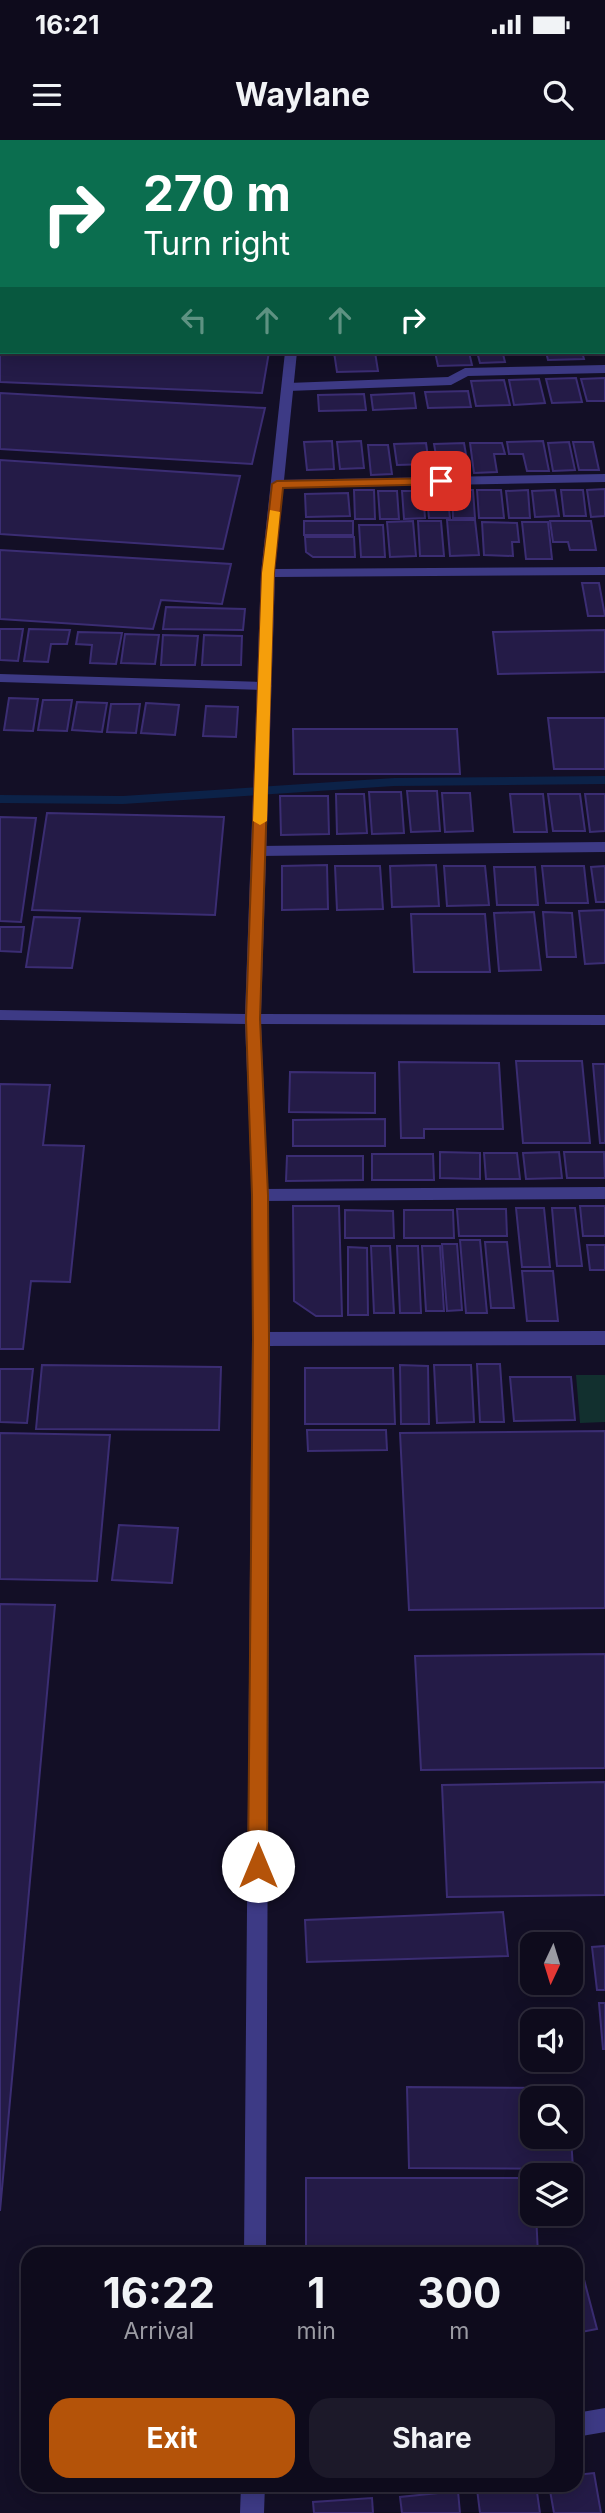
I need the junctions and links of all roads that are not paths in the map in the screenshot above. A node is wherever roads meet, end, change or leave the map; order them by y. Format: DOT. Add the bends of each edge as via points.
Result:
graph roads {
  1 [pos="291,354"];
  2 [pos="605,369"];
  3 [pos="288,387"];
  4 [pos="605,478"];
  5 [pos="277,484"];
  6 [pos="605,571"];
  7 [pos="268,573"];
  8 [pos="0,678"];
  9 [pos="265,686"];
  10 [pos="605,847"];
  11 [pos="259,851"];
  12 [pos="0,1014"];
  13 [pos="253,1019"];
  14 [pos="605,1020"];
  15 [pos="605,1192"];
  16 [pos="260,1195"];
  17 [pos="605,1338"];
  18 [pos="261,1339"];
  19 [pos="255,2247"];
  20 [pos="605,2420"];
  21 [pos="583,2424"];
  22 [pos="253,2492"];
  23 [pos="252,2513"];
  1 -- 3 [label="street"];
  2 -- 3 [label="street" via="466,372 451,382"];
  3 -- 5 [label="street"];
  4 -- 5 [label="street"];
  5 -- 7 [label="street"];
  6 -- 7 [label="street"];
  7 -- 9 [label="street"];
  8 -- 9 [label="street"];
  9 -- 11 [label="street"];
  10 -- 11 [label="street"];
  11 -- 13 [label="street"];
  12 -- 13 [label="street"];
  13 -- 14 [label="street"];
  13 -- 16 [label="street"];
  15 -- 16 [label="street"];
  16 -- 18 [label="street"];
  17 -- 18 [label="street"];
  18 -- 19 [label="street"];
  20 -- 21 [label="street"];
  22 -- 23 [label="street"];
}
